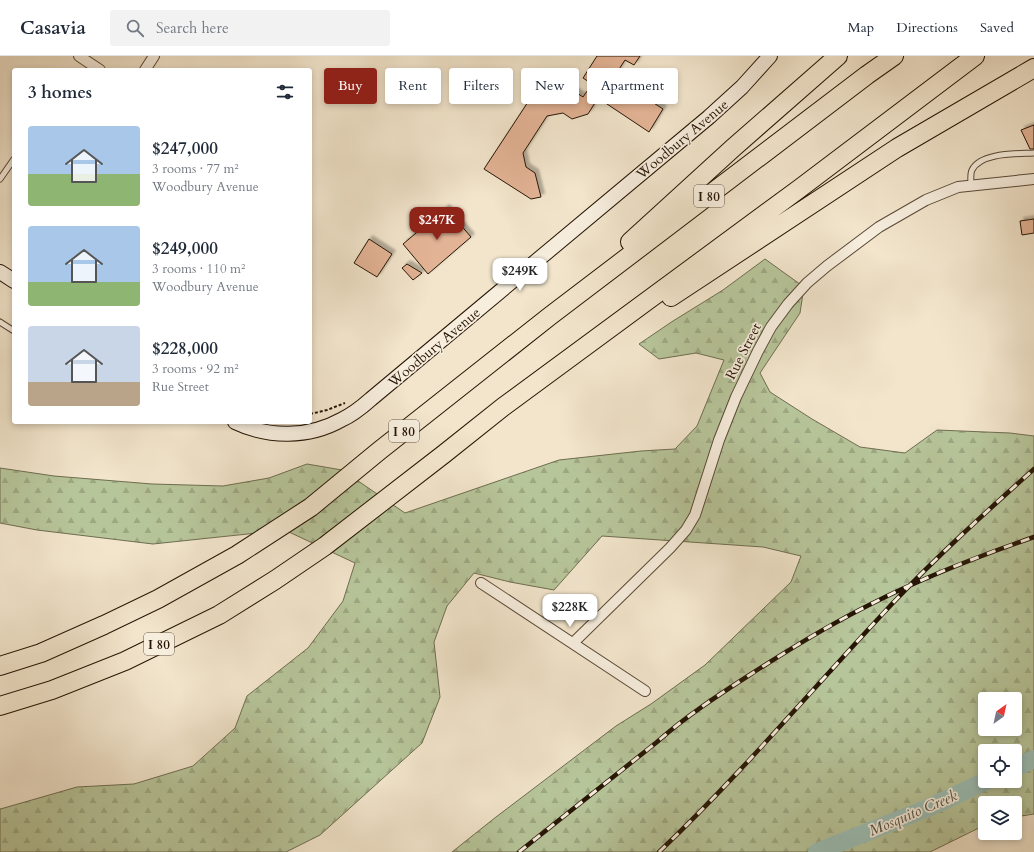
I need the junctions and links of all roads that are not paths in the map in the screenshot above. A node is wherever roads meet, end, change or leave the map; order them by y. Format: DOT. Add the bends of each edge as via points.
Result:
graph roads {
  1 [pos="79,56"];
  2 [pos="154,56"];
  3 [pos="770,56"];
  4 [pos="838,56"];
  5 [pos="894,56"];
  6 [pos="975,56"];
  7 [pos="97,68"];
  8 [pos="146,68"];
  9 [pos="1034,68"];
  10 [pos="1034,153"];
  11 [pos="12,162"];
  12 [pos="0,179"];
  13 [pos="1034,179"];
  14 [pos="971,186"];
  15 [pos="0,272"];
  16 [pos="12,280"];
  17 [pos="550,316"];
  18 [pos="0,322"];
  19 [pos="12,330"];
  20 [pos="503,407"];
  21 [pos="240,424"];
  22 [pos="481,583"];
  23 [pos="573,643"];
  24 [pos="0,666"];
  25 [pos="645,691"];
  26 [pos="0,706"];
  1 -- 7 [label="street"];
  2 -- 8 [label="street"];
  3 -- 21 [label="main road, Woodbury Avenue" via="742,87 709,117 351,415 323,428 288,434 259,431"];
  4 -- 17 [label="highway" via="733,148"];
  5 -- 17 [label="highway, I 80"];
  6 -- 20 [label="highway, I 80"];
  9 -- 20 [label="highway" via="847,179"];
  10 -- 14 [label="lane" via="1005,154 986,159 977,164 972,171"];
  11 -- 12 [label="lane"];
  13 -- 14 [label="street, Rue Street"];
  14 -- 23 [label="street, Rue Street" via="958,187 926,200 879,227 827,266 788,304 771,327 736,397 695,515 686,530"];
  15 -- 16 [label="main road"];
  17 -- 24 [label="highway, I 80" via="311,507 237,555 104,626 41,653"];
  18 -- 19 [label="lane"];
  20 -- 26 [label="highway, I 80" via="325,546 219,615 125,661 52,690"];
  22 -- 23 [label="street"];
  23 -- 25 [label="street"];
}
